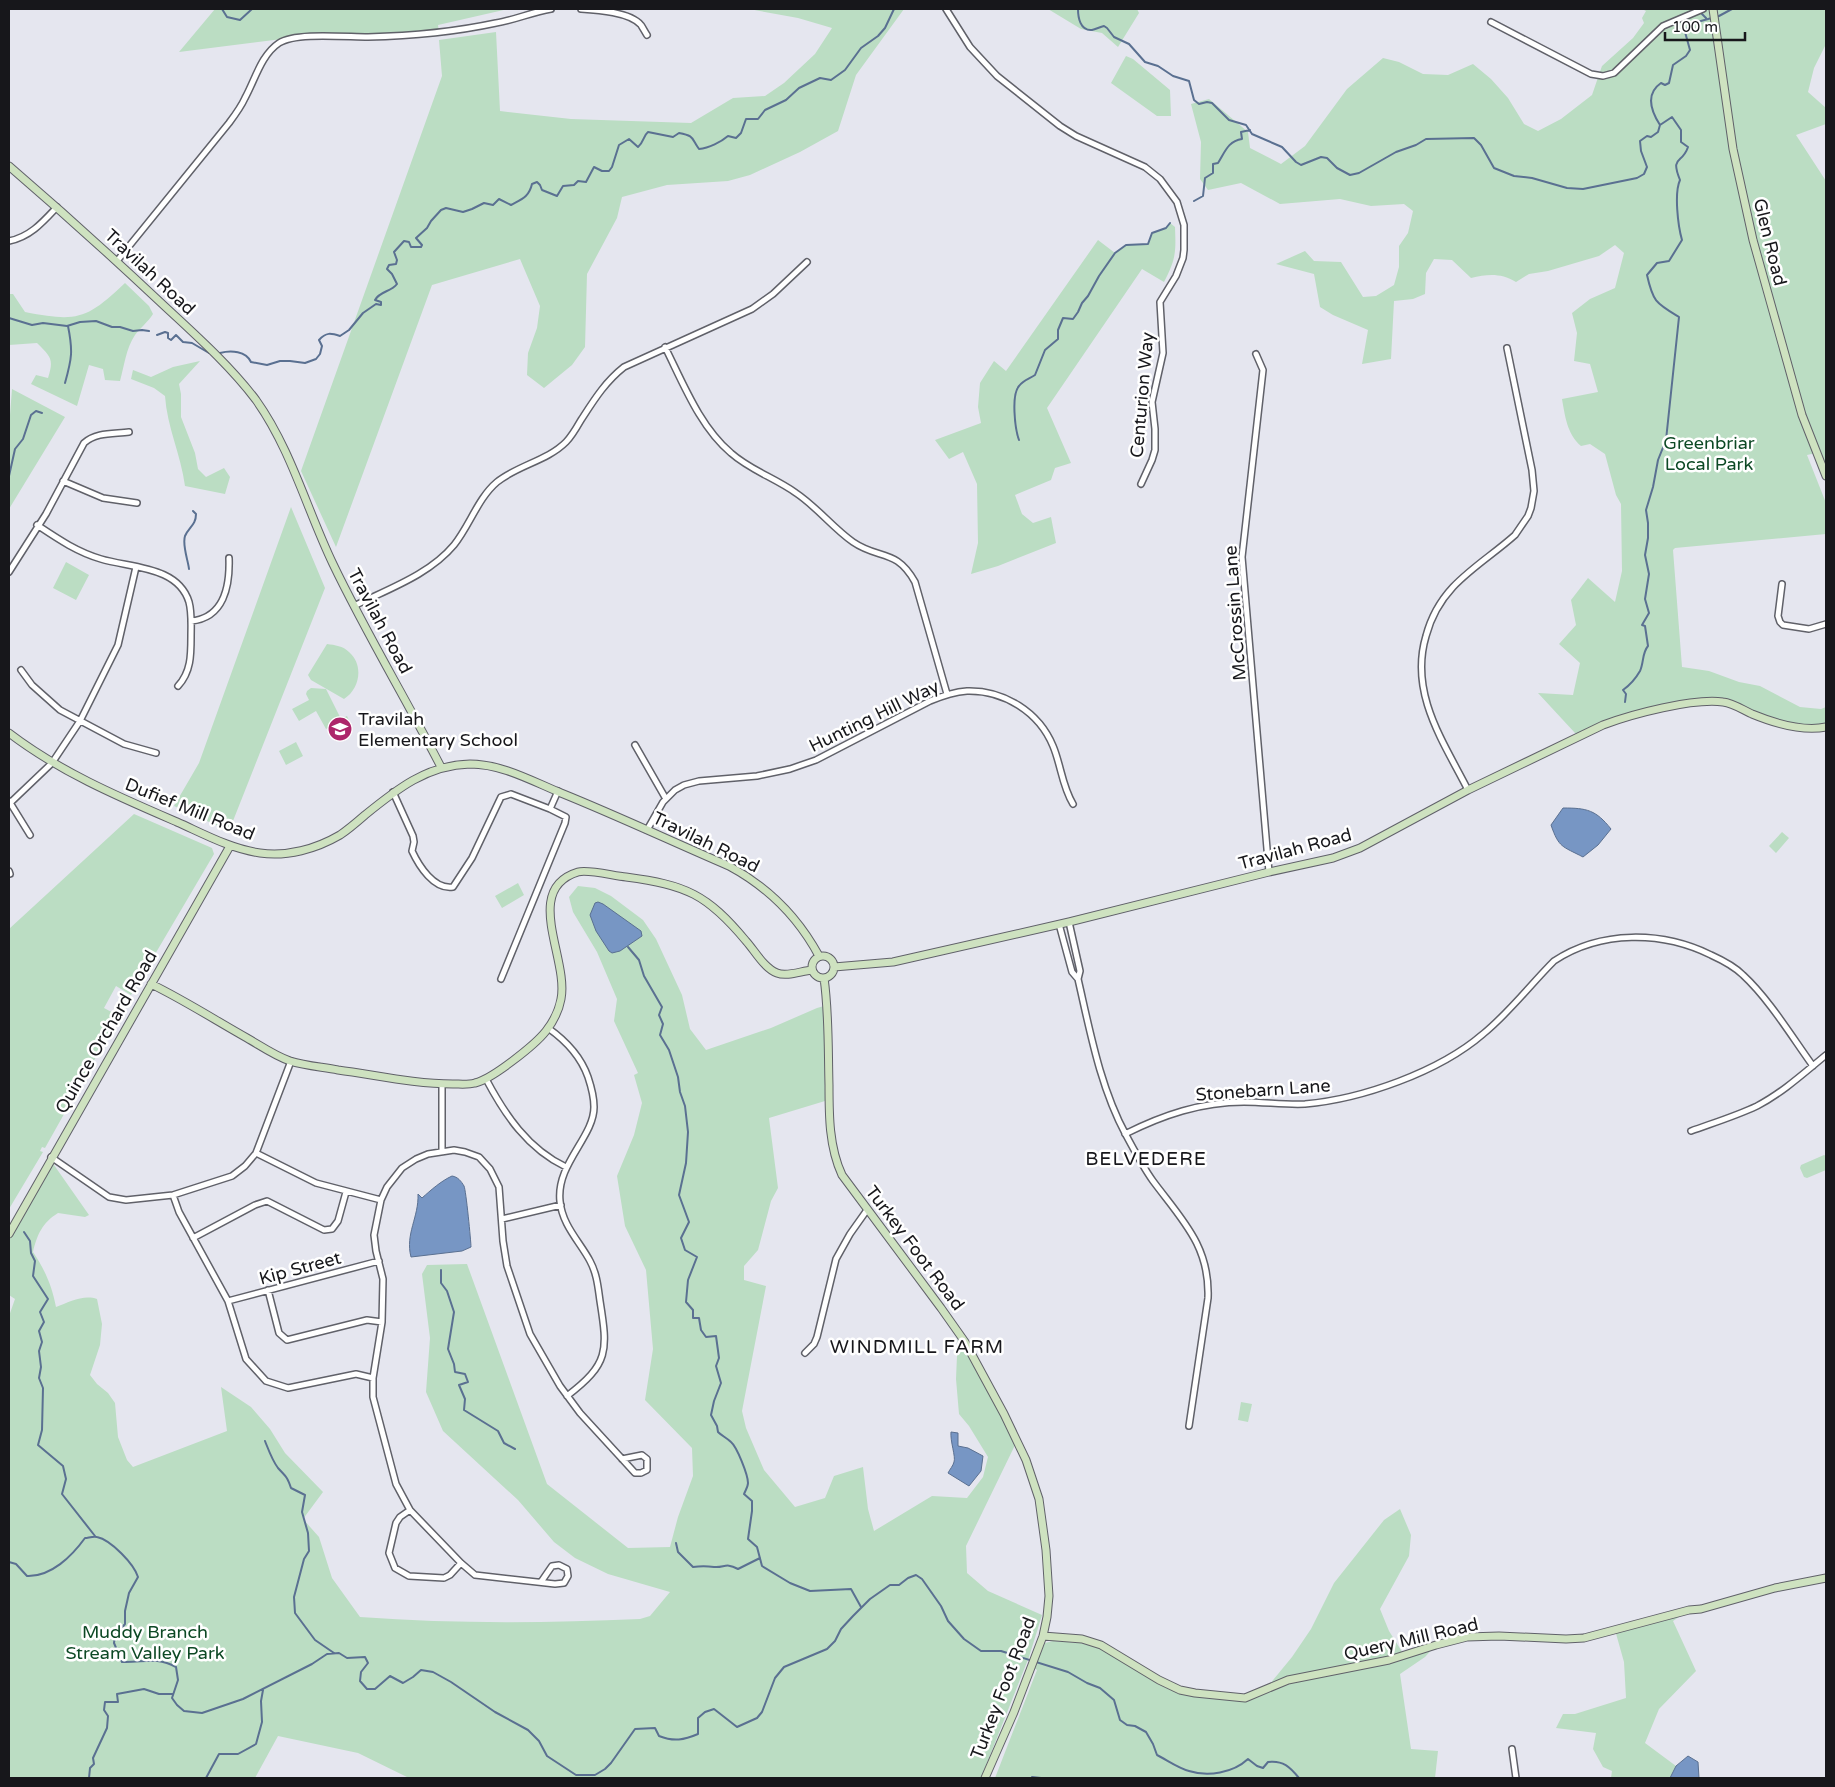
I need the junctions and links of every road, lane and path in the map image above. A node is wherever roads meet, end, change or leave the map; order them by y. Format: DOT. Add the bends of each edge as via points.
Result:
graph roads {
  1 [pos="551,9"];
  2 [pos="581,9"];
  3 [pos="946,9"];
  4 [pos="1703,9"];
  5 [pos="1713,12"];
  6 [pos="1490,22"];
  7 [pos="647,35"];
  8 [pos="9,166"];
  9 [pos="57,207"];
  10 [pos="9,241"];
  11 [pos="117,262"];
  12 [pos="807,262"];
  13 [pos="666,347"];
  14 [pos="1507,348"];
  15 [pos="1256,354"];
  16 [pos="130,432"];
  17 [pos="1826,476"];
  18 [pos="64,481"];
  19 [pos="1141,484"];
  20 [pos="138,503"];
  21 [pos="37,526"];
  22 [pos="230,558"];
  23 [pos="136,567"];
  24 [pos="9,572"];
  25 [pos="1782,584"];
  26 [pos="354,606"];
  27 [pos="191,621"];
  28 [pos="1826,624"];
  29 [pos="20,670"];
  30 [pos="178,686"];
  31 [pos="947,694"];
  32 [pos="80,721"];
  33 [pos="1826,727"];
  34 [pos="9,733"];
  35 [pos="635,745"];
  36 [pos="156,753"];
  37 [pos="52,763"];
  38 [pos="441,768"];
  39 [pos="1468,790"];
  40 [pos="558,791"];
  41 [pos="393,792"];
  42 [pos="666,799"];
  43 [pos="9,802"];
  44 [pos="1073,804"];
  45 [pos="550,809"];
  46 [pos="647,830"];
  47 [pos="30,836"];
  48 [pos="230,846"];
  49 [pos="1269,872"];
  50 [pos="1069,922"];
  51 [pos="1059,924"];
  52 [pos="819,956"];
  53 [pos="834,967"];
  54 [pos="812,970"];
  55 [pos="824,978"];
  56 [pos="501,979"];
  57 [pos="1078,979"];
  58 [pos="151,984"];
  59 [pos="548,1028"];
  60 [pos="1826,1055"];
  61 [pos="291,1061"];
  62 [pos="1813,1066"];
  63 [pos="486,1079"];
  64 [pos="442,1084"];
  65 [pos="1691,1130"];
  66 [pos="1125,1134"];
  67 [pos="442,1151"];
  68 [pos="256,1153"];
  69 [pos="51,1158"];
  70 [pos="566,1167"];
  71 [pos="346,1192"];
  72 [pos="173,1195"];
  73 [pos="381,1200"];
  74 [pos="560,1205"];
  75 [pos="867,1210"];
  76 [pos="502,1219"];
  77 [pos="9,1234"];
  78 [pos="194,1238"];
  79 [pos="378,1261"];
  80 [pos="268,1290"];
  81 [pos="228,1301"];
  82 [pos="382,1322"];
  83 [pos="805,1353"];
  84 [pos="373,1378"];
  85 [pos="567,1396"];
  86 [pos="1188,1426"];
  87 [pos="622,1459"];
  88 [pos="410,1510"];
  89 [pos="461,1563"];
  90 [pos="1826,1578"];
  91 [pos="541,1582"];
  92 [pos="1043,1636"];
  93 [pos="1512,1749"];
  94 [pos="985,1778"];
  95 [pos="1516,1778"];
  1 -- 11 [label="street" via="495,24 428,34 283,40 265,58 245,100 229,123"];
  2 -- 7 [label="street" via="634,20"];
  3 -- 19 [label="street, Centurion Way" via="970,47 997,76 1076,136 1145,166 1160,179 1177,202 1184,225 1184,250 1176,276 1160,302 1163,352 1152,402 1155,450"];
  4 -- 6 [label="street" via="1662,26 1614,73 1603,76 1582,70"];
  5 -- 17 [label="main road, Glen Road" via="1733,149 1753,240 1802,415"];
  8 -- 9 [label="main road, Travilah Road"];
  9 -- 10 [label="street" via="26,236"];
  9 -- 11 [label="main road, Travilah Road"];
  11 -- 26 [label="main road, Travilah Road" via="206,344 255,399 300,483 331,561"];
  12 -- 13 [label="street" via="752,309"];
  13 -- 26 [label="street" via="612,376 567,441 557,450 497,482 483,498 454,545 440,559 420,573"];
  13 -- 31 [label="street" via="692,402 731,454 795,492 861,548 893,559 908,570"];
  14 -- 39 [label="street" via="1532,470 1534,491 1531,508 1515,535 1463,577 1442,601 1428,628 1421,658 1426,704"];
  15 -- 49 [label="street, McCrossin Lane" via="1263,370 1242,557"];
  16 -- 18 [label="street" via="88,439"];
  18 -- 20 [label="street" via="103,498"];
  18 -- 21 [label="street"];
  21 -- 23 [label="street" via="80,552"];
  21 -- 24 [label="street"];
  22 -- 27 [label="street" via="230,575 216,611 202,620"];
  23 -- 27 [label="street" via="160,572 174,580 185,592"];
  23 -- 32 [label="street" via="118,645"];
  25 -- 28 [label="street" via="1778,616 1783,625 1810,629"];
  26 -- 38 [label="main road, Travilah Road"];
  27 -- 30 [label="street" via="188,670"];
  29 -- 32 [label="street" via="50,702"];
  31 -- 42 [label="street, Hunting Hill Way" via="812,761 757,776 699,781 675,790"];
  31 -- 44 [label="street, Hunting Hill Way" via="984,692 1014,702 1029,712 1053,746 1066,793"];
  32 -- 36 [label="street" via="124,744"];
  32 -- 37 [label="street"];
  33 -- 39 [label="main road, Travilah Road" via="1778,724 1725,702 1708,701 1660,709 1603,725"];
  34 -- 37 [label="main road, Dufief Mill Road"];
  35 -- 42 [label="street"];
  37 -- 43 [label="street"];
  37 -- 48 [label="main road, Dufief Mill Road"];
  38 -- 40 [label="main road, Travilah Road" via="486,765"];
  38 -- 41 [label="main road, Dufief Mill Road" via="425,773"];
  39 -- 49 [label="main road, Travilah Road" via="1360,848 1333,858"];
  40 -- 45 [label="street"];
  40 -- 46 [label="main road, Travilah Road"];
  41 -- 45 [label="street" via="413,836 412,851 418,863 442,887 448,888 453,887 471,859 502,796 512,794"];
  41 -- 48 [label="main road, Dufief Mill Road" via="343,833 317,846 284,854"];
  42 -- 46 [label="street, Hunting Hill Way"];
  43 -- 47 [label="street"];
  45 -- 56 [label="street" via="566,817 565,823"];
  46 -- 52 [label="main road, Travilah Road" via="729,866 761,885 809,938"];
  48 -- 58 [label="main road, Quince Orchard Road"];
  49 -- 50 [label="main road, Travilah Road"];
  50 -- 51 [label="main road, Travilah Road"];
  50 -- 57 [label="street" via="1080,971"];
  51 -- 53 [label="main road, Travilah Road" via="894,962"];
  51 -- 57 [label="street" via="1072,972"];
  52 -- 53 [label="main road" via="829,957"];
  52 -- 54 [label="main road" via="812,963"];
  53 -- 55 [label="main road" via="831,975"];
  54 -- 55 [label="main road" via="816,976"];
  54 -- 59 [label="main road" via="785,974 772,970 721,913 694,893 669,884 579,872 563,880 550,898 562,991 559,1006"];
  55 -- 75 [label="main road, Turkey Foot Road" via="832,1148 842,1175"];
  57 -- 66 [label="street" via="1096,1056 1110,1101"];
  58 -- 61 [label="main road"];
  58 -- 69 [label="main road, Quince Orchard Road"];
  59 -- 63 [label="main road"];
  59 -- 70 [label="street" via="572,1050 585,1068 594,1101 590,1124"];
  60 -- 62 [label="street"];
  61 -- 64 [label="main road" via="379,1077"];
  61 -- 68 [label="street"];
  62 -- 65 [label="street" via="1758,1105"];
  62 -- 66 [label="street, Stonebarn Lane" via="1755,987 1727,962 1698,948 1668,940 1620,937 1589,944 1554,961 1482,1035 1450,1058 1412,1076 1354,1095 1306,1104 1208,1104 1167,1115"];
  63 -- 64 [label="main road" via="473,1084"];
  63 -- 70 [label="street" via="500,1105 524,1136 547,1157"];
  64 -- 67 [label="street"];
  66 -- 86 [label="street" via="1194,1236 1204,1262 1208,1298"];
  67 -- 73 [label="street" via="422,1156 402,1168"];
  67 -- 76 [label="street" via="465,1152 479,1157 490,1169 499,1187"];
  68 -- 71 [label="street" via="316,1184"];
  68 -- 72 [label="street" via="232,1176"];
  69 -- 72 [label="street" via="109,1197 126,1200"];
  69 -- 77 [label="main road, Quince Orchard Road"];
  70 -- 74 [label="street"];
  71 -- 73 [label="street"];
  71 -- 78 [label="street" via="338,1221 332,1229 324,1230 267,1201"];
  72 -- 78 [label="street"];
  73 -- 79 [label="street" via="374,1235"];
  74 -- 76 [label="street"];
  74 -- 85 [label="street" via="570,1231 596,1272 604,1334 602,1358 595,1372"];
  75 -- 83 [label="street" via="836,1259 817,1337"];
  75 -- 92 [label="main road, Turkey Foot Road" via="965,1342 1026,1460 1039,1499 1046,1550 1049,1596"];
  76 -- 85 [label="street" via="507,1266 522,1312 537,1347"];
  78 -- 81 [label="street"];
  79 -- 80 [label="street, Kip Street"];
  79 -- 82 [label="street" via="383,1279"];
  80 -- 81 [label="street, Kip Street"];
  80 -- 82 [label="street" via="279,1333 287,1340 367,1320"];
  81 -- 84 [label="street" via="246,1359 266,1381 288,1388 356,1374"];
  82 -- 84 [label="street"];
  84 -- 88 [label="street" via="373,1397 396,1484"];
  85 -- 87 [label="street"];
  87 -- 87 [label="street" via="635,1473 647,1470 647,1459 642,1454"];
  88 -- 89 [label="street"];
  88 -- 89 [label="street" via="396,1523 389,1553 395,1568 409,1576 444,1578"];
  89 -- 91 [label="street" via="475,1575"];
  90 -- 92 [label="main road, Query Mill Road" via="1775,1588 1584,1638 1468,1638 1389,1660 1288,1680 1245,1698 1180,1690 1101,1645 1082,1639"];
  91 -- 91 [label="street" via="564,1583 567,1569 560,1565 552,1566"];
  92 -- 94 [label="main road, Turkey Foot Road"];
  93 -- 95 [label="street"];
}
